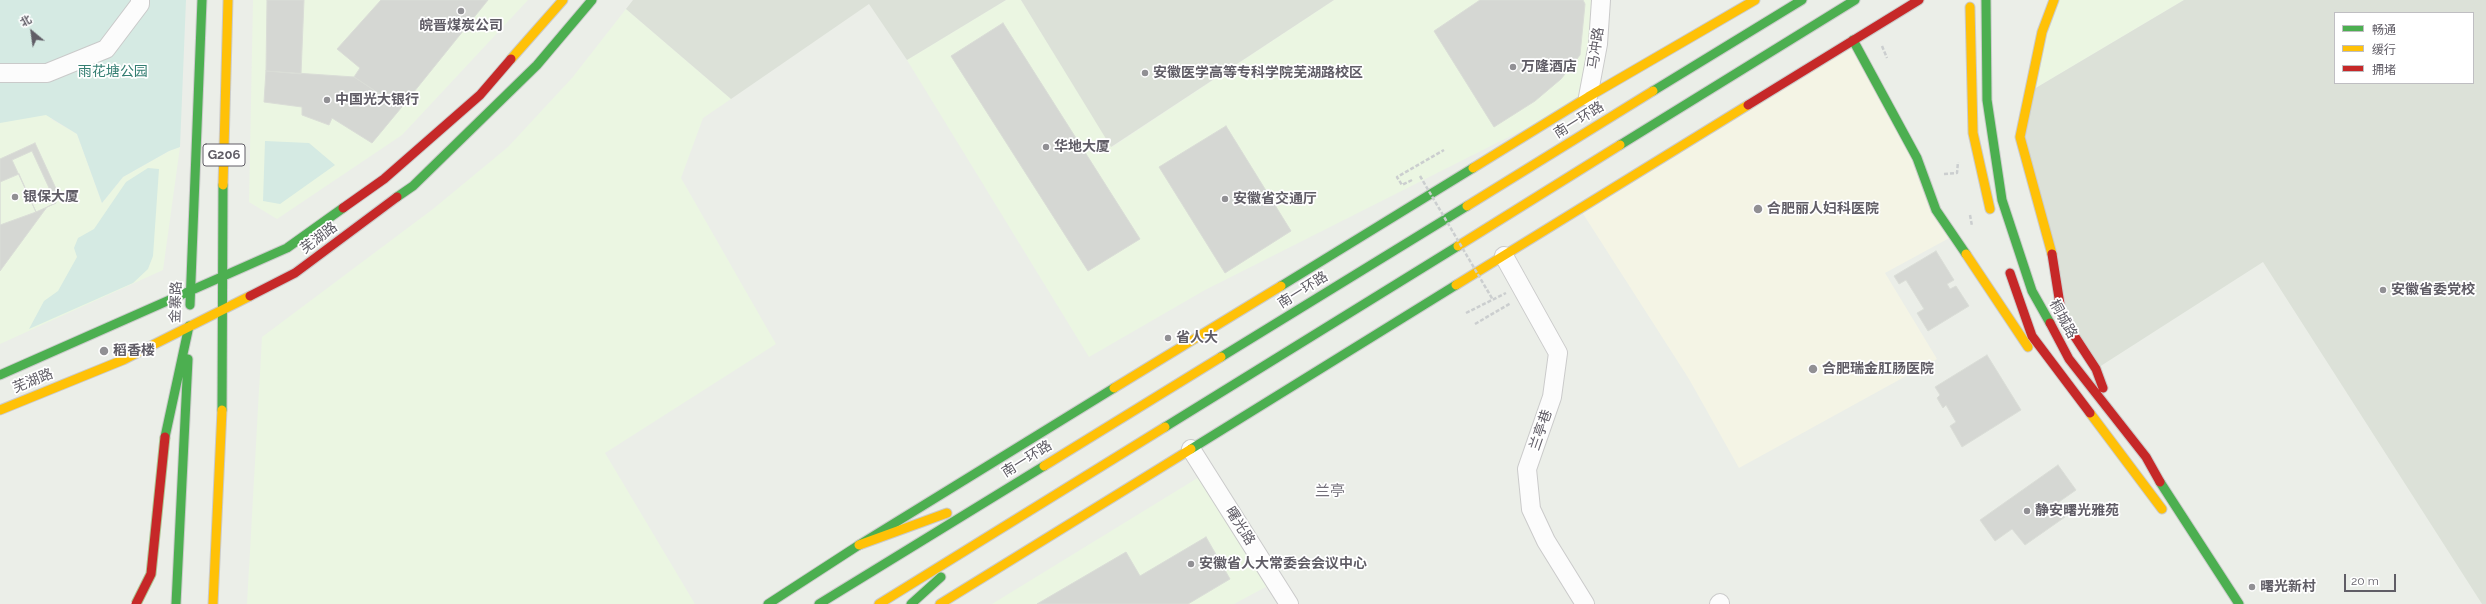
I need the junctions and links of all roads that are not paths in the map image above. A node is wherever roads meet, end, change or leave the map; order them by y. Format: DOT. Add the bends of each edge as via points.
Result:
graph roads {
  1 [pos="140,0"];
  2 [pos="202,0"];
  3 [pos="228,0"];
  4 [pos="563,0"];
  5 [pos="592,0"];
  6 [pos="1601,0"];
  7 [pos="1755,0"];
  8 [pos="1802,0"];
  9 [pos="1854,0"];
  10 [pos="1919,0"];
  11 [pos="1986,0"];
  12 [pos="2054,0"];
  13 [pos="1970,7"];
  14 [pos="1853,40"];
  15 [pos="0,74"];
  16 [pos="1588,97"];
  17 [pos="1992,219"];
  18 [pos="1504,256"];
  19 [pos="2007,262"];
  20 [pos="222,277"];
  21 [pos="191,292"];
  22 [pos="223,309"];
  23 [pos="189,326"];
  24 [pos="2055,366"];
  25 [pos="0,375"];
  26 [pos="0,410"];
  27 [pos="2115,417"];
  28 [pos="1191,449"];
  29 [pos="993,496"];
  30 [pos="2166,516"];
  31 [pos="982,540"];
  32 [pos="859,545"];
  33 [pos="136,604"];
  34 [pos="176,604"];
  35 [pos="213,604"];
  36 [pos="768,604"];
  37 [pos="819,604"];
  38 [pos="879,604"];
  39 [pos="911,604"];
  40 [pos="940,604"];
  41 [pos="1289,604"];
  42 [pos="1585,604"];
  43 [pos="2239,604"];
  1 -- 15 [label="street" via="140,4 106,49 47,73"];
  2 -- 21 [label="main road, 金寨路"];
  3 -- 20 [label="main road, G206"];
  4 -- 20 [label="main road, 芜湖路" via="480,95 384,179 287,248"];
  5 -- 22 [label="main road, 芜湖路" via="537,65 413,186 295,273"];
  6 -- 16 [label="street, 马冲路" via="1598,44"];
  7 -- 16 [label="main road"];
  8 -- 29 [label="main road, 南一环路"];
  9 -- 31 [label="main road"];
  10 -- 14 [label="main road"];
  11 -- 27 [label="main road, 桐城路" via="1987,100 2002,200 2032,291 2069,359"];
  12 -- 27 [label="main road" via="2042,32 2020,136 2052,255 2062,317 2096,369"];
  13 -- 17 [label="main road" via="1973,133"];
  14 -- 18 [label="main road"];
  14 -- 24 [label="main road" via="1917,158 1936,210 2029,349"];
  16 -- 32 [label="main road"];
  18 -- 28 [label="main road"];
  18 -- 42 [label="street, 兰亭巷" via="1558,353 1552,397 1527,469 1532,509 1546,541"];
  19 -- 24 [label="main road" via="2032,336"];
  20 -- 21 [label="main road, 芜湖路"];
  20 -- 22 [label="main road, G206"];
  21 -- 23 [label="main road, 金寨路"];
  21 -- 25 [label="main road, 芜湖路"];
  22 -- 23 [label="main road, 芜湖路"];
  22 -- 35 [label="main road" via="223,382"];
  23 -- 26 [label="main road, 芜湖路" via="123,360"];
  23 -- 33 [label="main road, bridge" via="166,438 151,574"];
  23 -- 34 [label="main road, 金寨路"];
  24 -- 30 [label="main road"];
  27 -- 43 [label="main road, 桐城路" via="2146,457 2177,510"];
  28 -- 40 [label="main road"];
  28 -- 41 [label="street, 曙光路"];
  29 -- 32 [label="main road"];
  29 -- 37 [label="main road, 南一环路"];
  31 -- 38 [label="main road"];
  31 -- 39 [label="main road"];
  32 -- 36 [label="main road"];
}
